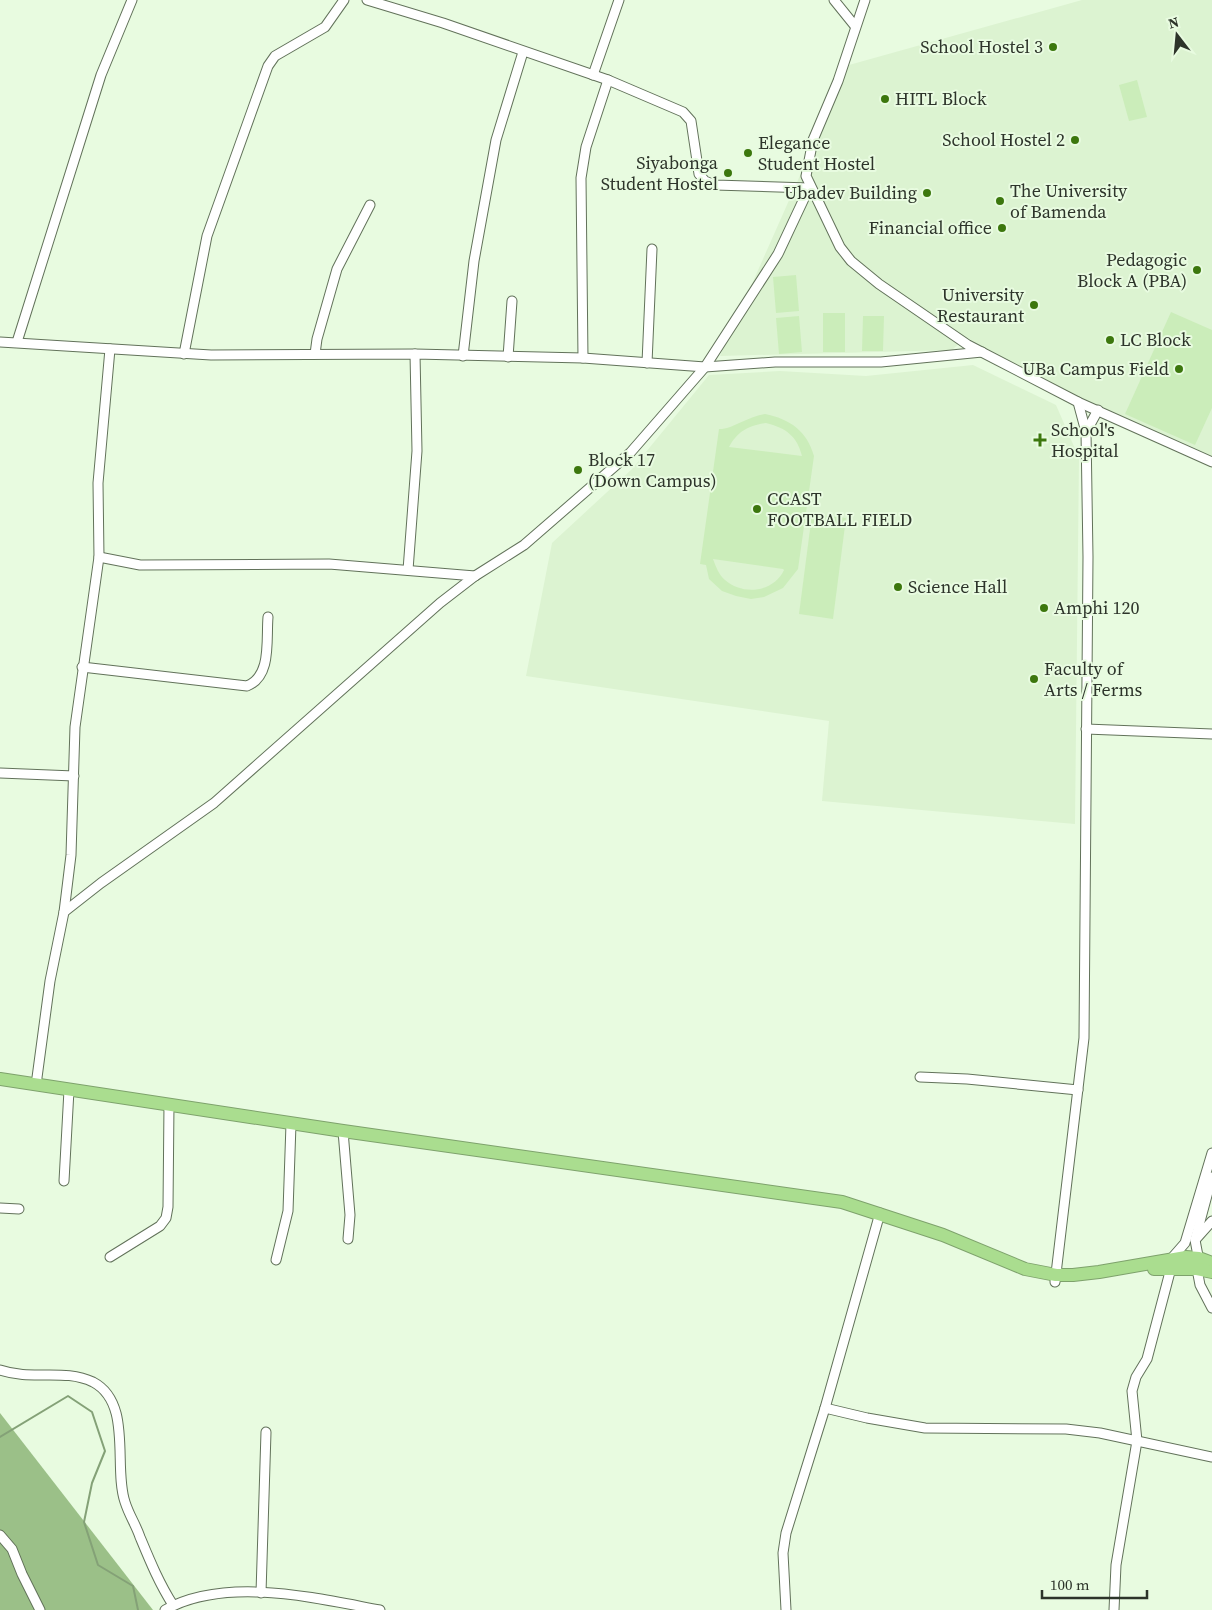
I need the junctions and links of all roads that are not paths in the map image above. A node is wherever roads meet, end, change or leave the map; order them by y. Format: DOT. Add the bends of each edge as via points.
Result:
graph roads {
  1 [pos="132,0"];
  2 [pos="344,0"];
  3 [pos="367,0"];
  4 [pos="619,0"];
  5 [pos="834,0"];
  6 [pos="865,0"];
  7 [pos="855,26"];
  8 [pos="523,52"];
  9 [pos="593,75"];
  10 [pos="608,80"];
  11 [pos="809,188"];
  12 [pos="370,205"];
  13 [pos="652,249"];
  14 [pos="512,301"];
  15 [pos="0,342"];
  16 [pos="17,342"];
  17 [pos="110,350"];
  18 [pos="982,352"];
  19 [pos="184,354"];
  20 [pos="315,354"];
  21 [pos="415,354"];
  22 [pos="463,356"];
  23 [pos="508,357"];
  24 [pos="583,358"];
  25 [pos="646,363"];
  26 [pos="705,367"];
  27 [pos="1078,402"];
  28 [pos="1098,410"];
  29 [pos="1086,432"];
  30 [pos="1212,462"];
  31 [pos="99,558"];
  32 [pos="408,570"];
  33 [pos="474,576"];
  34 [pos="268,617"];
  35 [pos="82,666"];
  36 [pos="1086,729"];
  37 [pos="1212,734"];
  38 [pos="0,773"];
  39 [pos="74,776"];
  40 [pos="64,912"];
  41 [pos="920,1077"];
  42 [pos="0,1080"];
  43 [pos="36,1085"];
  44 [pos="69,1090"];
  45 [pos="1078,1090"];
  46 [pos="169,1104"];
  47 [pos="291,1124"];
  48 [pos="343,1131"];
  49 [pos="1212,1153"];
  50 [pos="1212,1177"];
  51 [pos="64,1181"];
  52 [pos="1208,1207"];
  53 [pos="0,1208"];
  54 [pos="19,1209"];
  55 [pos="880,1213"];
  56 [pos="1212,1221"];
  57 [pos="348,1239"];
  58 [pos="1195,1240"];
  59 [pos="110,1257"];
  60 [pos="276,1260"];
  61 [pos="1198,1263"];
  62 [pos="1212,1263"];
  63 [pos="1171,1265"];
  64 [pos="1212,1272"];
  65 [pos="1056,1278"];
  66 [pos="1212,1308"];
  67 [pos="0,1370"];
  68 [pos="825,1408"];
  69 [pos="266,1432"];
  70 [pos="1137,1441"];
  71 [pos="1212,1458"];
  72 [pos="0,1535"];
  73 [pos="261,1593"];
  74 [pos="169,1608"];
  75 [pos="40,1610"];
  76 [pos="380,1610"];
  77 [pos="786,1610"];
  78 [pos="1114,1610"];
  1 -- 16 [label="street" via="101,75"];
  2 -- 19 [label="street" via="325,27 275,56 268,66 207,236"];
  3 -- 8 [label="street" via="444,23"];
  4 -- 9 [label="street"];
  5 -- 7 [label="street"];
  6 -- 7 [label="street"];
  7 -- 11 [label="street" via="838,81 813,140 806,176"];
  8 -- 9 [label="street"];
  8 -- 22 [label="street" via="496,140 474,261"];
  9 -- 10 [label="street"];
  10 -- 11 [label="street" via="683,112 691,121 699,174 704,181 715,186"];
  10 -- 24 [label="street" via="586,147 581,178"];
  11 -- 18 [label="street" via="840,247 851,261 948,332"];
  11 -- 26 [label="street" via="778,254"];
  12 -- 20 [label="street" via="337,268"];
  13 -- 25 [label="street"];
  14 -- 23 [label="street"];
  15 -- 16 [label="street"];
  16 -- 17 [label="street"];
  17 -- 19 [label="street"];
  17 -- 31 [label="street" via="98,483"];
  18 -- 26 [label="street" via="881,362 775,362"];
  18 -- 27 [label="street"];
  19 -- 20 [label="street"];
  20 -- 21 [label="street"];
  21 -- 22 [label="street"];
  21 -- 32 [label="street" via="417,451"];
  22 -- 23 [label="street"];
  23 -- 24 [label="street"];
  24 -- 25 [label="street"];
  25 -- 26 [label="street"];
  26 -- 33 [label="street" via="630,453 524,545"];
  27 -- 28 [label="street"];
  27 -- 29 [label="street"];
  28 -- 29 [label="street"];
  28 -- 30 [label="street"];
  29 -- 36 [label="street"];
  31 -- 32 [label="street" via="140,565 284,563"];
  31 -- 35 [label="street"];
  32 -- 33 [label="street"];
  33 -- 40 [label="street" via="214,803 101,882"];
  34 -- 35 [label="street" via="264,671 257,682 247,686"];
  35 -- 39 [label="street" via="75,727"];
  36 -- 37 [label="street"];
  36 -- 45 [label="street" via="1084,1038"];
  38 -- 39 [label="street"];
  39 -- 40 [label="street" via="71,855"];
  40 -- 43 [label="street" via="50,981"];
  41 -- 45 [label="street"];
  42 -- 43 [label="highway"];
  43 -- 44 [label="highway"];
  44 -- 46 [label="highway"];
  44 -- 51 [label="street"];
  45 -- 65 [label="street"];
  46 -- 47 [label="highway"];
  46 -- 59 [label="street" via="166,1218 160,1226"];
  47 -- 48 [label="highway"];
  47 -- 60 [label="street" via="288,1211"];
  48 -- 55 [label="highway" via="842,1202"];
  48 -- 57 [label="street" via="350,1215"];
  49 -- 63 [label="street" via="1184,1243"];
  50 -- 52 [label="street"];
  52 -- 58 [label="street"];
  53 -- 54 [label="street"];
  55 -- 65 [label="highway"];
  55 -- 68 [label="street"];
  56 -- 58 [label="street"];
  58 -- 61 [label="street"];
  61 -- 62 [label="highway"];
  61 -- 63 [label="highway" via="1186,1257"];
  61 -- 64 [label="highway"];
  61 -- 66 [label="street" via="1203,1293"];
  63 -- 65 [label="highway"];
  63 -- 70 [label="street" via="1147,1359 1132,1391"];
  67 -- 74 [label="street" via="22,1376 64,1374 79,1377 95,1383 106,1394 118,1420 121,1438 119,1480 124,1501"];
  68 -- 70 [label="street" via="925,1428 1066,1429"];
  68 -- 77 [label="street" via="786,1533 783,1553"];
  69 -- 73 [label="street"];
  70 -- 71 [label="street"];
  70 -- 78 [label="street" via="1116,1565"];
  72 -- 75 [label="street" via="12,1549"];
  73 -- 74 [label="street" via="215,1594 186,1599"];
  73 -- 76 [label="street"];
}
